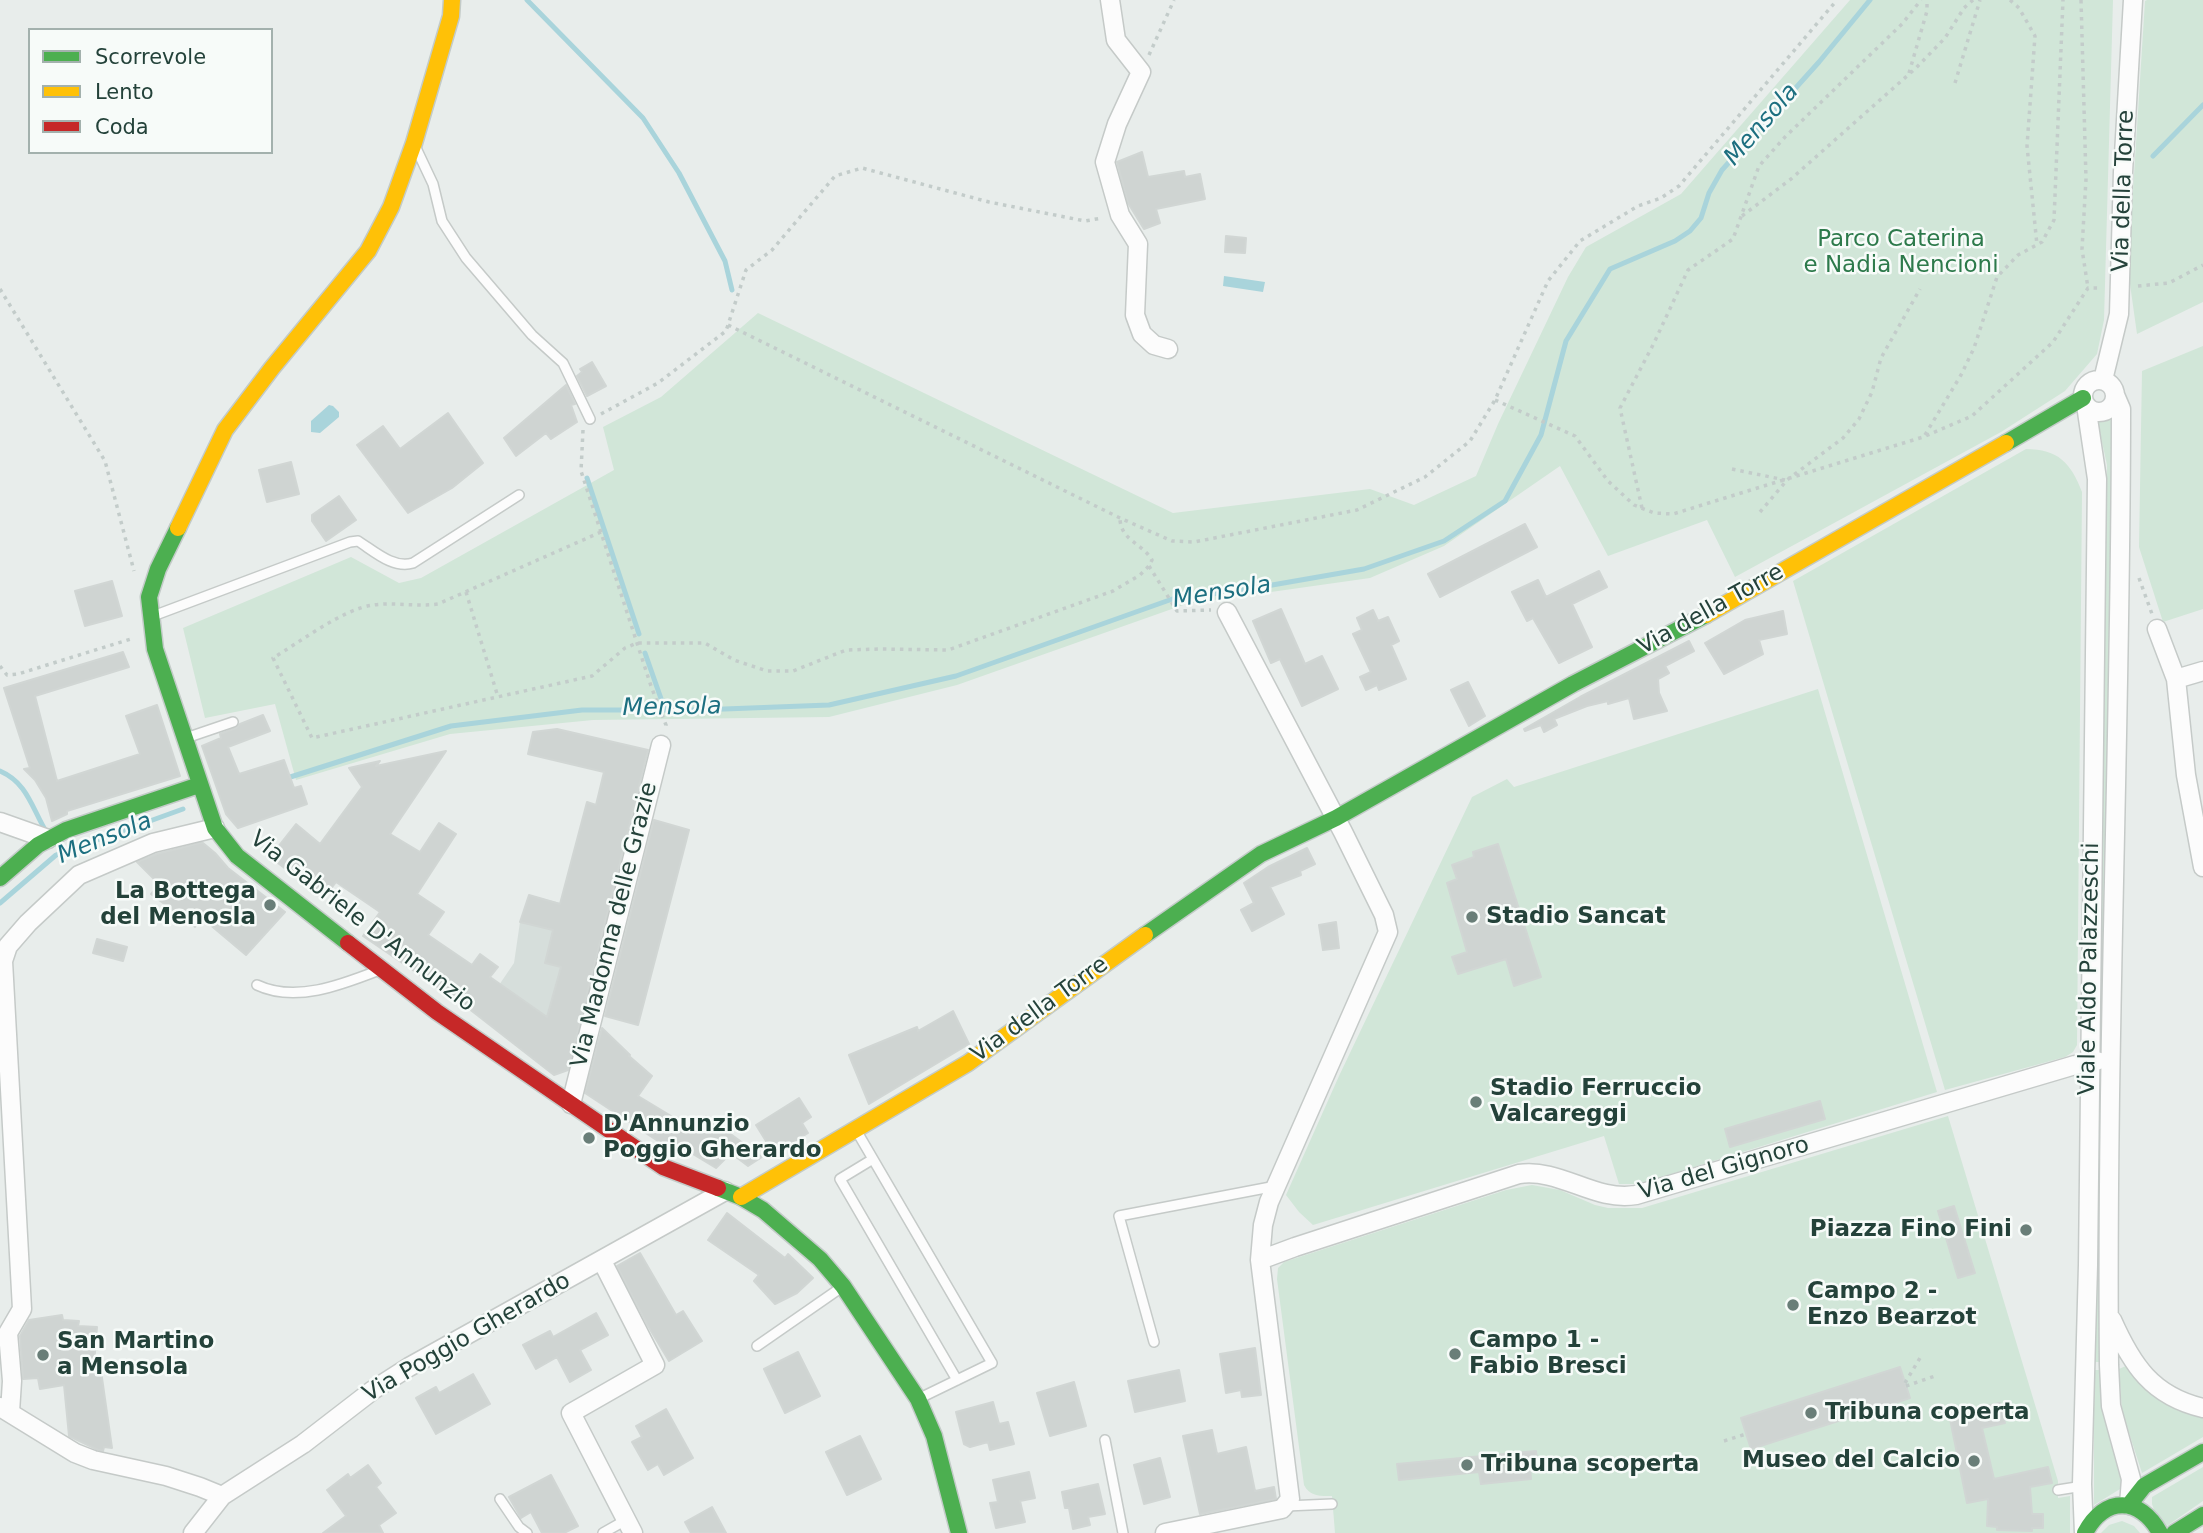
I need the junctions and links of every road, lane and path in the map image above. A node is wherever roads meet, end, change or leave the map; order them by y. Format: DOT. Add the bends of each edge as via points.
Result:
graph roads {
  1 [pos="453,0"];
  2 [pos="1110,0"];
  3 [pos="1174,0"];
  4 [pos="1837,0"];
  5 [pos="1921,0"];
  6 [pos="1927,0"];
  7 [pos="1973,0"];
  8 [pos="1980,0"];
  9 [pos="2010,0"];
  10 [pos="2063,0"];
  11 [pos="2081,0"];
  12 [pos="2133,0"];
  13 [pos="1141,72"];
  14 [pos="1909,75"];
  15 [pos="1955,83"];
  16 [pos="414,143"];
  17 [pos="1120,215"];
  18 [pos="1741,218"];
  19 [pos="2036,245"];
  20 [pos="2203,265"];
  21 [pos="2088,288"];
  22 [pos="2121,288"];
  23 [pos="0,289"];
  24 [pos="1920,289"];
  25 [pos="728,325"];
  26 [pos="1168,349"];
  27 [pos="2103,380"];
  28 [pos="2115,395"];
  29 [pos="1495,400"];
  30 [pos="2085,401"];
  31 [pos="590,419"];
  32 [pos="1923,437"];
  33 [pos="1732,469"];
  34 [pos="1787,480"];
  35 [pos="519,495"];
  36 [pos="1642,508"];
  37 [pos="1760,512"];
  38 [pos="1119,519"];
  39 [pos="601,532"];
  40 [pos="1149,566"];
  41 [pos="2135,568"];
  42 [pos="136,576"];
  43 [pos="466,591"];
  44 [pos="1227,612"];
  45 [pos="152,624"];
  46 [pos="2157,629"];
  47 [pos="637,643"];
  48 [pos="0,666"];
  49 [pos="2203,671"];
  50 [pos="2176,679"];
  51 [pos="498,697"];
  52 [pos="233,722"];
  53 [pos="666,725"];
  54 [pos="184,739"];
  55 [pos="661,745"];
  56 [pos="200,788"];
  57 [pos="1336,818"];
  58 [pos="0,822"];
  59 [pos="213,823"];
  60 [pos="48,839"];
  61 [pos="2203,866"];
  62 [pos="0,878"];
  63 [pos="382,969"];
  64 [pos="257,985"];
  65 [pos="2110,1060"];
  66 [pos="2089,1061"];
  67 [pos="571,1104"];
  68 [pos="856,1130"];
  69 [pos="873,1159"];
  70 [pos="1276,1186"];
  71 [pos="733,1194"];
  72 [pos="1260,1260"];
  73 [pos="601,1261"];
  74 [pos="843,1286"];
  75 [pos="2108,1312"];
  76 [pos="1154,1342"];
  77 [pos="757,1346"];
  78 [pos="1920,1358"];
  79 [pos="1935,1376"];
  80 [pos="957,1380"];
  81 [pos="918,1399"];
  82 [pos="2203,1408"];
  83 [pos="5,1410"];
  84 [pos="1746,1434"];
  85 [pos="1105,1440"];
  86 [pos="1724,1441"];
  87 [pos="2203,1452"];
  88 [pos="2083,1486"];
  89 [pos="2058,1490"];
  90 [pos="222,1496"];
  91 [pos="500,1499"];
  92 [pos="1332,1504"];
  93 [pos="2129,1505"];
  94 [pos="1286,1506"];
  95 [pos="2203,1516"];
  96 [pos="630,1527"];
  97 [pos="192,1533"];
  98 [pos="527,1533"];
  99 [pos="603,1533"];
  100 [pos="959,1533"];
  101 [pos="1123,1533"];
  102 [pos="1165,1533"];
  103 [pos="2085,1533"];
  104 [pos="2160,1533"];
  105 [pos="2174,1533"];
  1 -- 16 [label="street, Via Gabriele D'Annunzio"];
  2 -- 13 [label="street" via="1116,40"];
  3 -- 13 [label="path"];
  4 -- 29 [label="path" via="1679,186 1580,241 1548,281"];
  5 -- 18 [label="path" via="1759,166"];
  6 -- 14 [label="path"];
  7 -- 14 [label="path"];
  8 -- 15 [label="path"];
  9 -- 19 [label="path" via="2035,36 2027,146"];
  10 -- 19 [label="path" via="2054,220"];
  11 -- 21 [label="path" via="2086,179 2082,249"];
  12 -- 22 [label="street, Via della Torre"];
  13 -- 17 [label="street" via="1105,162"];
  14 -- 18 [label="path"];
  16 -- 31 [label="lane" via="448,230 532,335 563,363"];
  16 -- 45 [label="street, Via Gabriele D'Annunzio" via="391,207 368,251 225,430 158,569 149,597"];
  17 -- 25 [label="path" via="1086,221 989,202 862,168 835,176 772,250 747,270"];
  17 -- 26 [label="street" via="1138,244 1135,315 1142,334 1154,345"];
  18 -- 36 [label="path" via="1733,239 1688,270 1620,408"];
  19 -- 32 [label="path" via="2018,255 1997,277 1974,348"];
  20 -- 22 [label="path" via="2169,283"];
  21 -- 22 [label="path"];
  21 -- 32 [label="path" via="2053,342 1972,416"];
  22 -- 27 [label="street, Via della Torre" via="2118,328"];
  23 -- 42 [label="path" via="105,461"];
  24 -- 34 [label="path" via="1881,358 1859,419 1843,438"];
  25 -- 31 [label="path" via="658,383"];
  25 -- 38 [label="path"];
  27 -- 28 [label="street"];
  27 -- 30 [label="street" via="2087,386"];
  28 -- 30 [label="street" via="2113,405 2105,411 2094,411"];
  28 -- 65 [label="street, Viale Aldo Palazzeschi" via="2120,409 2121,556"];
  29 -- 36 [label="path" via="1574,436 1608,481"];
  29 -- 38 [label="path" via="1470,441 1425,477 1357,510 1194,542 1172,541"];
  30 -- 57 [label="street, Via della Torre"];
  30 -- 66 [label="street, Viale Aldo Palazzeschi" via="2097,479"];
  31 -- 39 [label="path" via="581,432 581,471"];
  32 -- 34 [label="path"];
  33 -- 34 [label="path"];
  34 -- 36 [label="path" via="1673,514"];
  34 -- 37 [label="path"];
  35 -- 45 [label="lane" via="413,563 404,566 358,541 350,542"];
  38 -- 40 [label="path" via="1126,538 1147,551 1152,560"];
  39 -- 43 [label="path"];
  39 -- 47 [label="path"];
  40 -- 44 [label="path" via="1177,611"];
  40 -- 47 [label="path" via="1113,591 948,650 846,650 793,671 767,671 734,660 705,643"];
  41 -- 46 [label="path"];
  43 -- 51 [label="path"];
  43 -- 51 [label="path" via="420,607 371,605 273,658 313,738"];
  44 -- 57 [label="street"];
  45 -- 48 [label="path" via="18,674 7,675"];
  45 -- 54 [label="street, Via Gabriele D'Annunzio" via="155,649"];
  46 -- 50 [label="street"];
  47 -- 51 [label="path" via="592,676"];
  47 -- 53 [label="path"];
  49 -- 50 [label="street"];
  50 -- 61 [label="street" via="2186,775"];
  52 -- 54 [label="lane"];
  54 -- 56 [label="street, Via Gabriele D'Annunzio"];
  55 -- 67 [label="street, Via Madonna delle Grazie"];
  56 -- 59 [label="street, Via Gabriele D'Annunzio"];
  56 -- 60 [label="street"];
  57 -- 68 [label="street, Via della Torre" via="1261,854 968,1063"];
  57 -- 70 [label="street" via="1388,932"];
  58 -- 60 [label="street"];
  59 -- 63 [label="street, Via Gabriele D'Annunzio" via="237,856"];
  59 -- 83 [label="street" via="79,875 4,951 22,1309 8,1332 12,1381"];
  60 -- 62 [label="street"];
  63 -- 64 [label="lane" via="337,987 294,993"];
  63 -- 67 [label="street, Via Gabriele D'Annunzio"];
  65 -- 66 [label="street, Via del Gignoro"];
  65 -- 75 [label="street, Viale Aldo Palazzeschi"];
  66 -- 72 [label="street, Via del Gignoro" via="1636,1195 1608,1196 1549,1175 1519,1174"];
  66 -- 88 [label="street, Viale Aldo Palazzeschi"];
  67 -- 71 [label="street, Via Gabriele D'Annunzio" via="663,1167"];
  68 -- 69 [label="lane"];
  68 -- 71 [label="street, Via della Torre"];
  69 -- 80 [label="lane" via="840,1179"];
  69 -- 80 [label="lane" via="992,1363"];
  70 -- 72 [label="street" via="1266,1210"];
  70 -- 76 [label="lane" via="1119,1216"];
  71 -- 73 [label="street, Via Poggio Gherardo"];
  71 -- 74 [label="street, Via Gabriele D'Annunzio" via="763,1210 792,1234"];
  72 -- 94 [label="street" via="1289,1493"];
  73 -- 90 [label="street, Via Poggio Gherardo" via="409,1367"];
  73 -- 96 [label="street" via="655,1365 571,1413"];
  74 -- 77 [label="lane"];
  74 -- 81 [label="street, Via Gabriele D'Annunzio"];
  75 -- 82 [label="street" via="2131,1358 2149,1381 2167,1394"];
  75 -- 93 [label="street, Viale Aldo Palazzeschi" via="2110,1397 2131,1479"];
  78 -- 79 [label="path" via="1905,1384"];
  80 -- 81 [label="lane"];
  81 -- 100 [label="street, Via Gabriele D'Annunzio" via="934,1436"];
  83 -- 90 [label="street" via="84,1457 166,1476"];
  84 -- 86 [label="path"];
  85 -- 101 [label="lane"];
  87 -- 93 [label="street" via="2144,1486"];
  88 -- 89 [label="lane"];
  88 -- 103 [label="street, Viale Aldo Palazzeschi"];
  90 -- 97 [label="street, Via Poggio Gherardo"];
  91 -- 98 [label="lane"];
  92 -- 94 [label="lane"];
  93 -- 103 [label="street" via="2105,1508"];
  93 -- 104 [label="street" via="2146,1511"];
  94 -- 102 [label="street"];
  95 -- 105 [label="street"];
  96 -- 99 [label="lane"];
}
